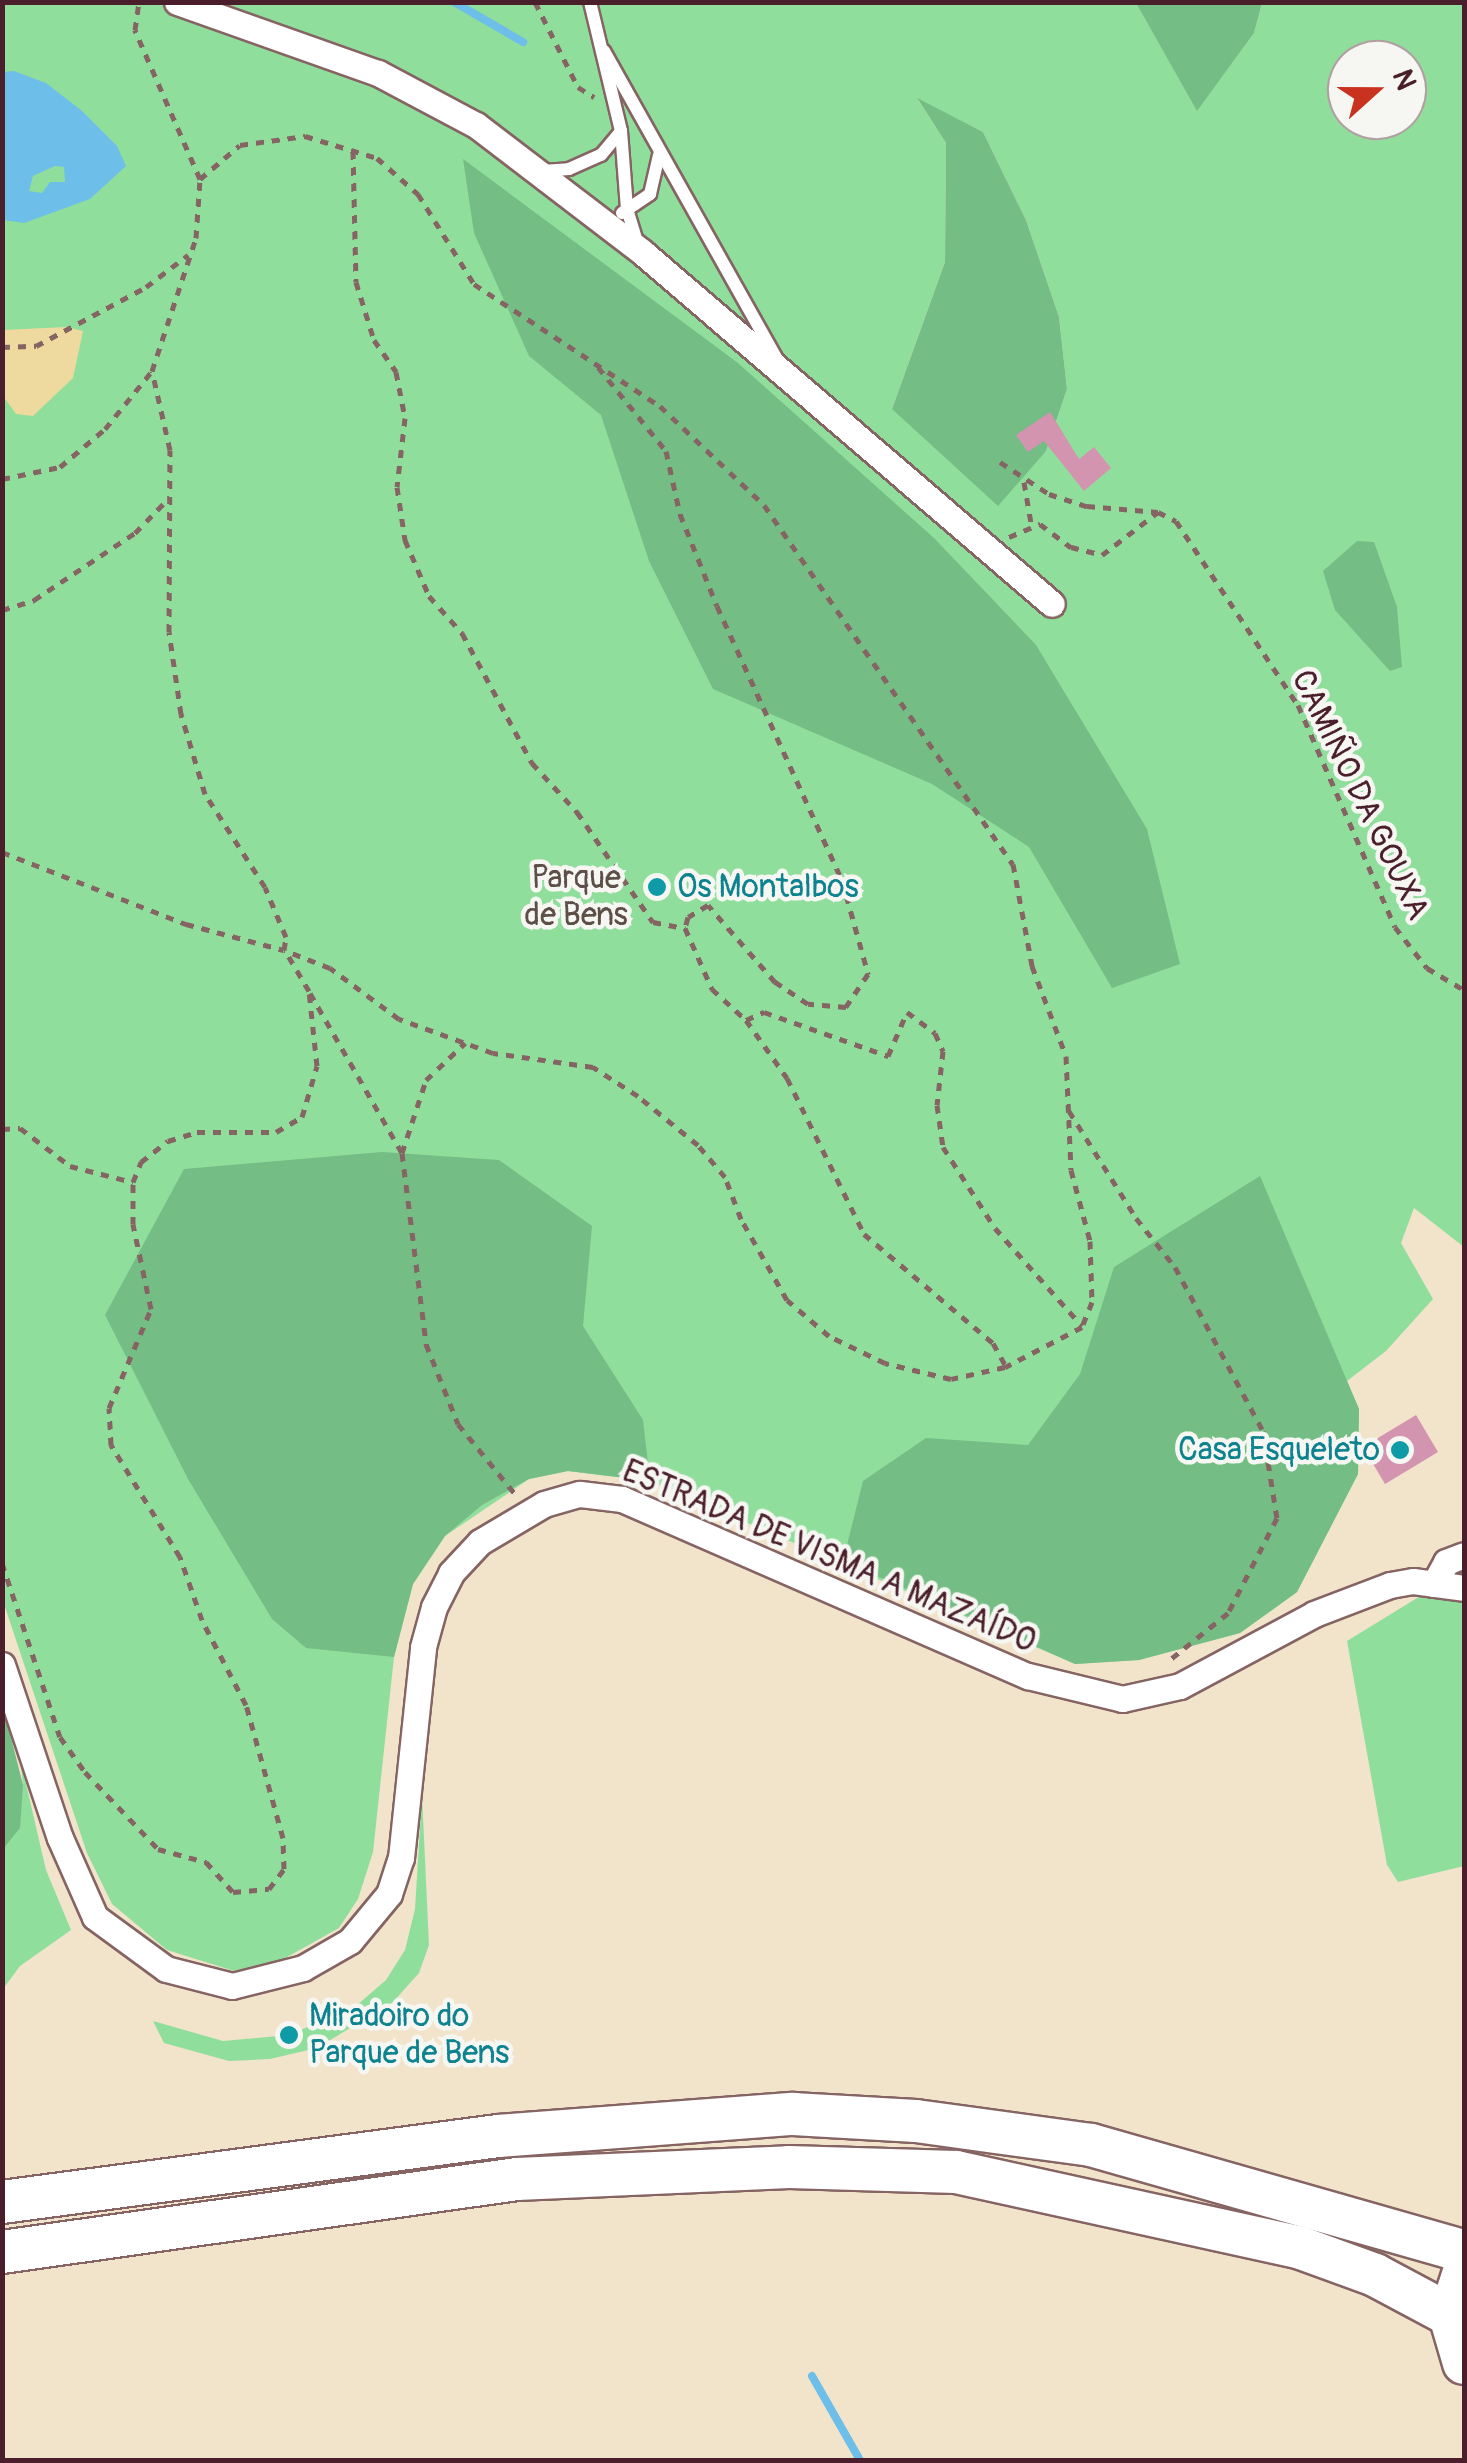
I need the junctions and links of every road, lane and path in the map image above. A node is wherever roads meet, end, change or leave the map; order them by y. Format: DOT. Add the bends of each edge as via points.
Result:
graph roads {
  1 [pos="138,2"];
  2 [pos="177,2"];
  3 [pos="535,2"];
  4 [pos="590,2"];
  5 [pos="604,51"];
  6 [pos="616,97"];
  7 [pos="621,131"];
  8 [pos="352,151"];
  9 [pos="659,155"];
  10 [pos="542,170"];
  11 [pos="200,179"];
  12 [pos="617,217"];
  13 [pos="190,254"];
  14 [pos="2,347"];
  15 [pos="593,360"];
  16 [pos="152,371"];
  17 [pos="784,371"];
  18 [pos="1000,462"];
  19 [pos="2,479"];
  20 [pos="1024,481"];
  21 [pos="169,498"];
  22 [pos="1158,512"];
  23 [pos="1052,604"];
  24 [pos="2,610"];
  25 [pos="2,852"];
  26 [pos="684,928"];
  27 [pos="284,950"];
  28 [pos="309,990"];
  29 [pos="1464,990"];
  30 [pos="746,1020"];
  31 [pos="466,1043"];
  32 [pos="1068,1110"];
  33 [pos="2,1129"];
  34 [pos="402,1153"];
  35 [pos="133,1182"];
  36 [pos="1082,1327"];
  37 [pos="1005,1367"];
  38 [pos="533,1509"];
  39 [pos="1464,1555"];
  40 [pos="2,1563"];
  41 [pos="1434,1584"];
  42 [pos="1464,1588"];
  43 [pos="2,1665"];
  44 [pos="1165,1692"];
  45 [pos="2,2202"];
  46 [pos="1464,2251"];
  47 [pos="2,2252"];
  48 [pos="1464,2272"];
  49 [pos="1450,2316"];
  50 [pos="1464,2362"];
  1 -- 11 [label="path" via="135,30"];
  2 -- 10 [label="street" via="378,73"];
  3 -- 6 [label="path" via="578,87 601,101"];
  4 -- 5 [label="lane"];
  5 -- 6 [label="lane"];
  5 -- 9 [label="lane"];
  6 -- 7 [label="lane"];
  7 -- 10 [label="lane" via="601,155 569,169"];
  7 -- 12 [label="lane"];
  8 -- 11 [label="path" via="304,136 240,145"];
  8 -- 15 [label="path" via="378,158 418,194 474,284"];
  8 -- 26 [label="path" via="356,282 374,340 396,372 404,418 397,488 411,554 429,596 462,633 532,763 576,812 653,922"];
  9 -- 12 [label="lane" via="650,194"];
  9 -- 17 [label="lane"];
  10 -- 12 [label="street"];
  11 -- 13 [label="path"];
  12 -- 17 [label="street" via="642,252"];
  13 -- 14 [label="path" via="36,346"];
  13 -- 16 [label="path"];
  15 -- 26 [label="path" via="666,451 680,514 842,880 868,974 846,1007 808,1004 766,972 708,905 688,916"];
  15 -- 32 [label="path" via="660,406 764,504 1013,864 1032,966 1066,1056"];
  16 -- 19 [label="path" via="106,430 60,467"];
  16 -- 21 [label="path" via="170,450"];
  17 -- 23 [label="street"];
  18 -- 20 [label="path"];
  20 -- 22 [label="path" via="1087,506"];
  20 -- 22 [label="path" via="1031,523 1071,547 1102,555"];
  21 -- 24 [label="path" via="135,533 34,600"];
  21 -- 27 [label="path" via="169,632 180,714 205,794 264,888 286,936"];
  22 -- 29 [label="path, CAMIÑO DA GOUXA" via="1176,521 1219,578 1298,705 1395,927 1428,968"];
  25 -- 27 [label="path" via="186,924"];
  26 -- 30 [label="path" via="712,989"];
  27 -- 28 [label="path"];
  27 -- 31 [label="path" via="330,968 398,1020"];
  28 -- 34 [label="path"];
  28 -- 35 [label="path" via="317,1066 302,1117 276,1132 197,1132 168,1141 141,1162"];
  30 -- 36 [label="path" via="764,1012 888,1056 906,1012 935,1033 943,1051 943,1147 995,1228"];
  30 -- 37 [label="path" via="787,1078 864,1234 993,1343"];
  31 -- 34 [label="path" via="426,1080"];
  31 -- 37 [label="path" via="593,1068 653,1108 726,1178 740,1219 787,1300 829,1336 885,1362 952,1379"];
  32 -- 36 [label="path" via="1072,1170 1090,1241 1092,1302"];
  32 -- 44 [label="path" via="1136,1218 1176,1267 1263,1431 1278,1518 1228,1613 1161,1668"];
  33 -- 35 [label="path" via="20,1128 70,1166"];
  34 -- 38 [label="path" via="426,1344 458,1424"];
  35 -- 40 [label="path" via="133,1224 152,1310 143,1340 116,1380 109,1408 112,1445 180,1557 202,1620 246,1705 283,1838 284,1869 269,1889 233,1892 206,1862 158,1849 85,1772 60,1737"];
  36 -- 37 [label="path"];
  38 -- 43 [label="street, ESTRADA DE VISMA A MAZAÍDO" via="480,1542 451,1573 434,1607 423,1646 404,1838 389,1894 350,1940 270,1980 232,1986 196,1981 140,1954 94,1917"];
  38 -- 44 [label="street, ESTRADA DE VISMA A MAZAÍDO" via="580,1494 622,1499 1028,1676 1122,1700"];
  39 -- 41 [label="street" via="1446,1562"];
  41 -- 42 [label="street, ESTRADA DE VISMA A MAZAÍDO"];
  41 -- 44 [label="street, ESTRADA DE VISMA A MAZAÍDO" via="1390,1585 1332,1606"];
  45 -- 46 [label="highway" via="498,2136 793,2114 916,2121 1091,2145"];
  47 -- 49 [label="highway" via="517,2180 789,2168 956,2172 1302,2248 1375,2276"];
  48 -- 49 [label="highway"];
  49 -- 50 [label="highway"];
}
